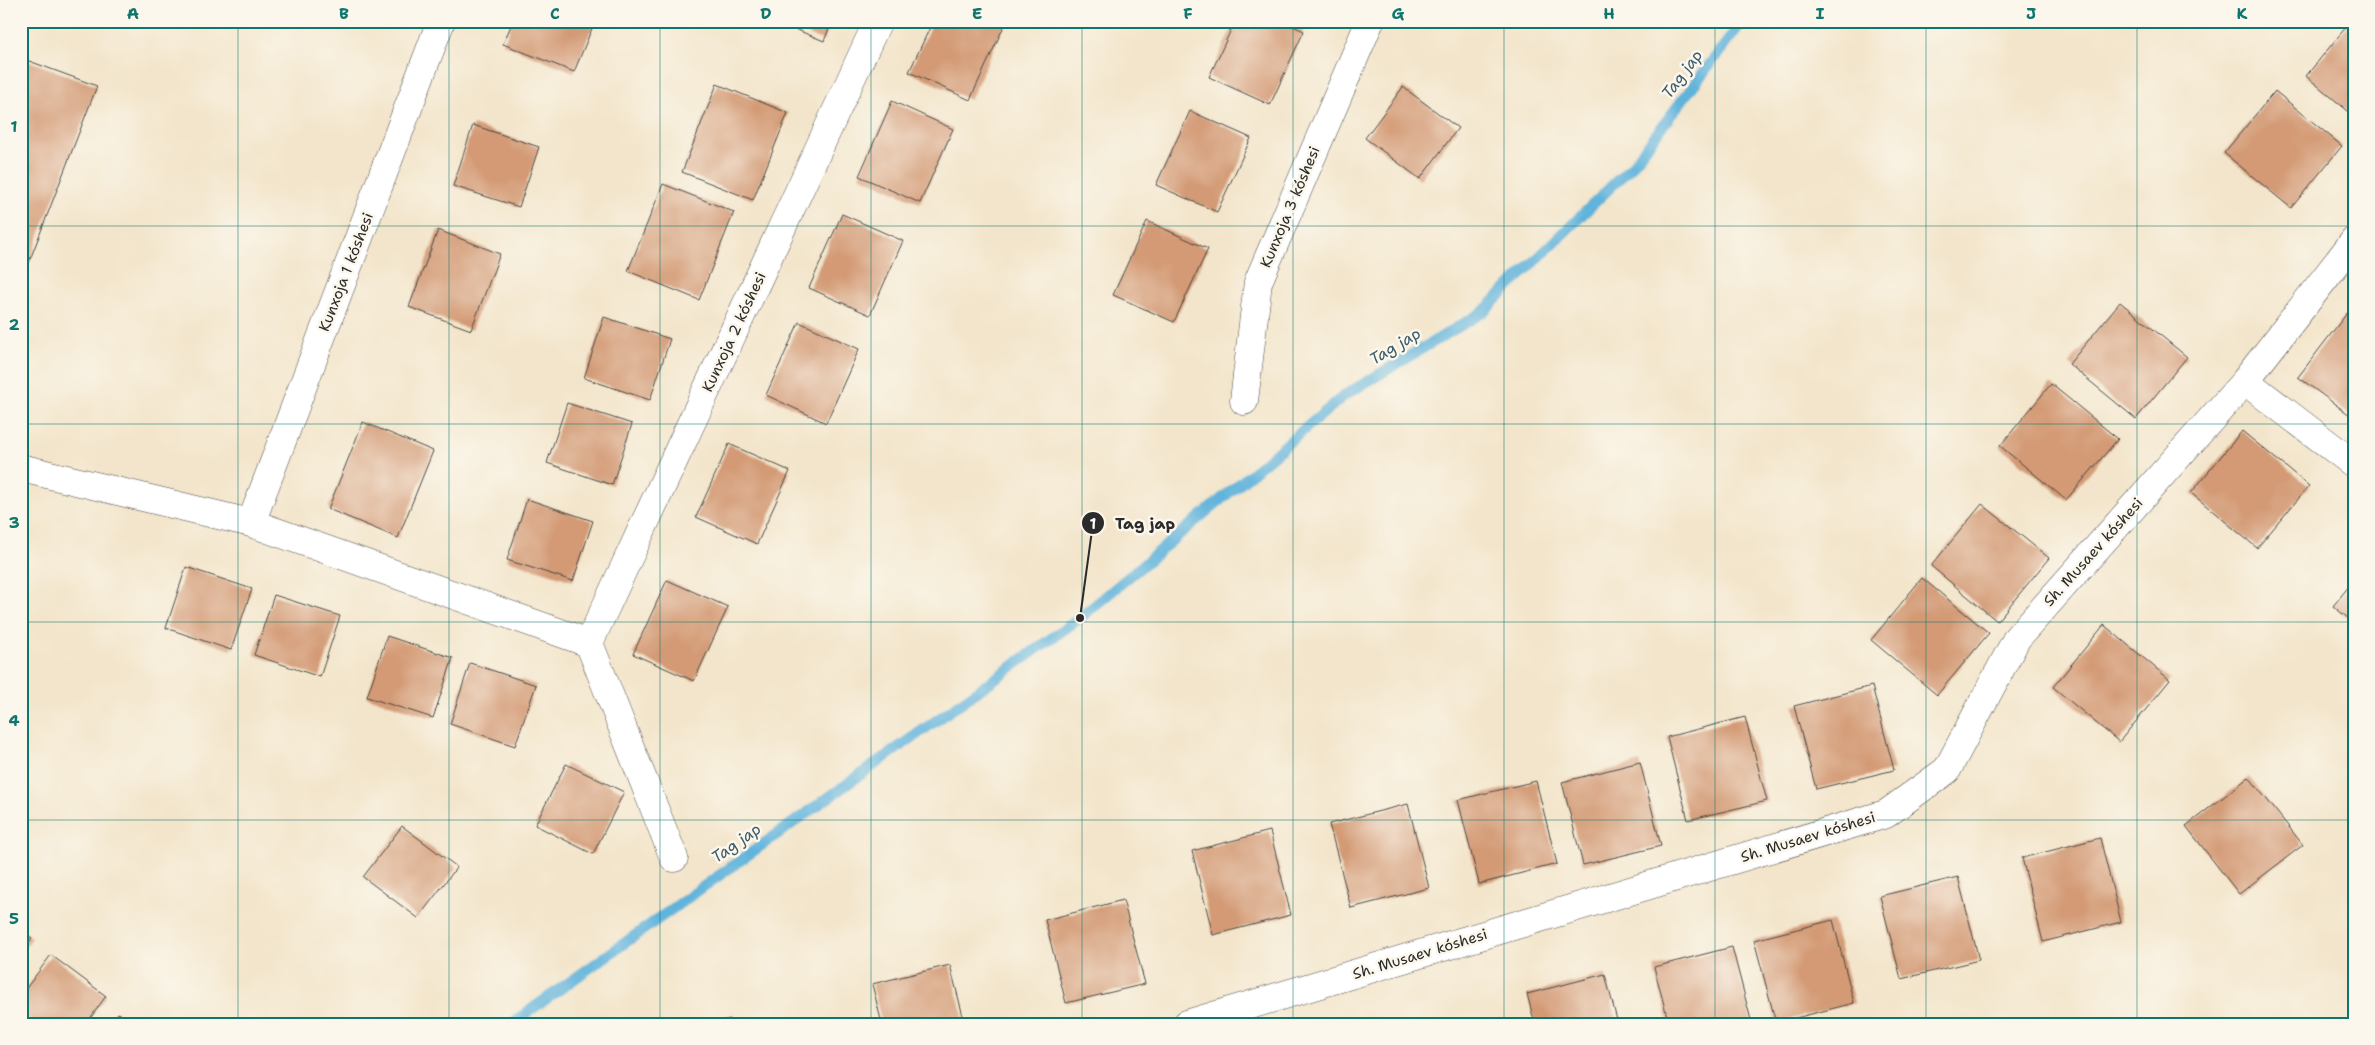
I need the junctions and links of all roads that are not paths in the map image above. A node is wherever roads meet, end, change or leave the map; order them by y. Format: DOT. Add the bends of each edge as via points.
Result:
graph roads {
  1 [pos="441,21"];
  2 [pos="878,21"];
  3 [pos="1370,21"];
  4 [pos="2354,241"];
  5 [pos="2245,382"];
  6 [pos="1244,401"];
  7 [pos="2354,464"];
  8 [pos="21,468"];
  9 [pos="251,523"];
  10 [pos="589,643"];
  11 [pos="674,858"];
  12 [pos="1187,1024"];
  1 -- 9 [label="street, Kunxoja 1 kóshesi"];
  2 -- 10 [label="street, Kunxoja 2 kóshesi"];
  3 -- 6 [label="street, Kunxoja 3 kóshesi" via="1258,282"];
  4 -- 5 [label="street, Sh. Musaev kóshesi"];
  5 -- 7 [label="street"];
  5 -- 12 [label="street, Sh. Musaev kóshesi" via="2017,638 1947,770 1886,814"];
  8 -- 9 [label="street"];
  9 -- 10 [label="street"];
  10 -- 11 [label="street"];
}
